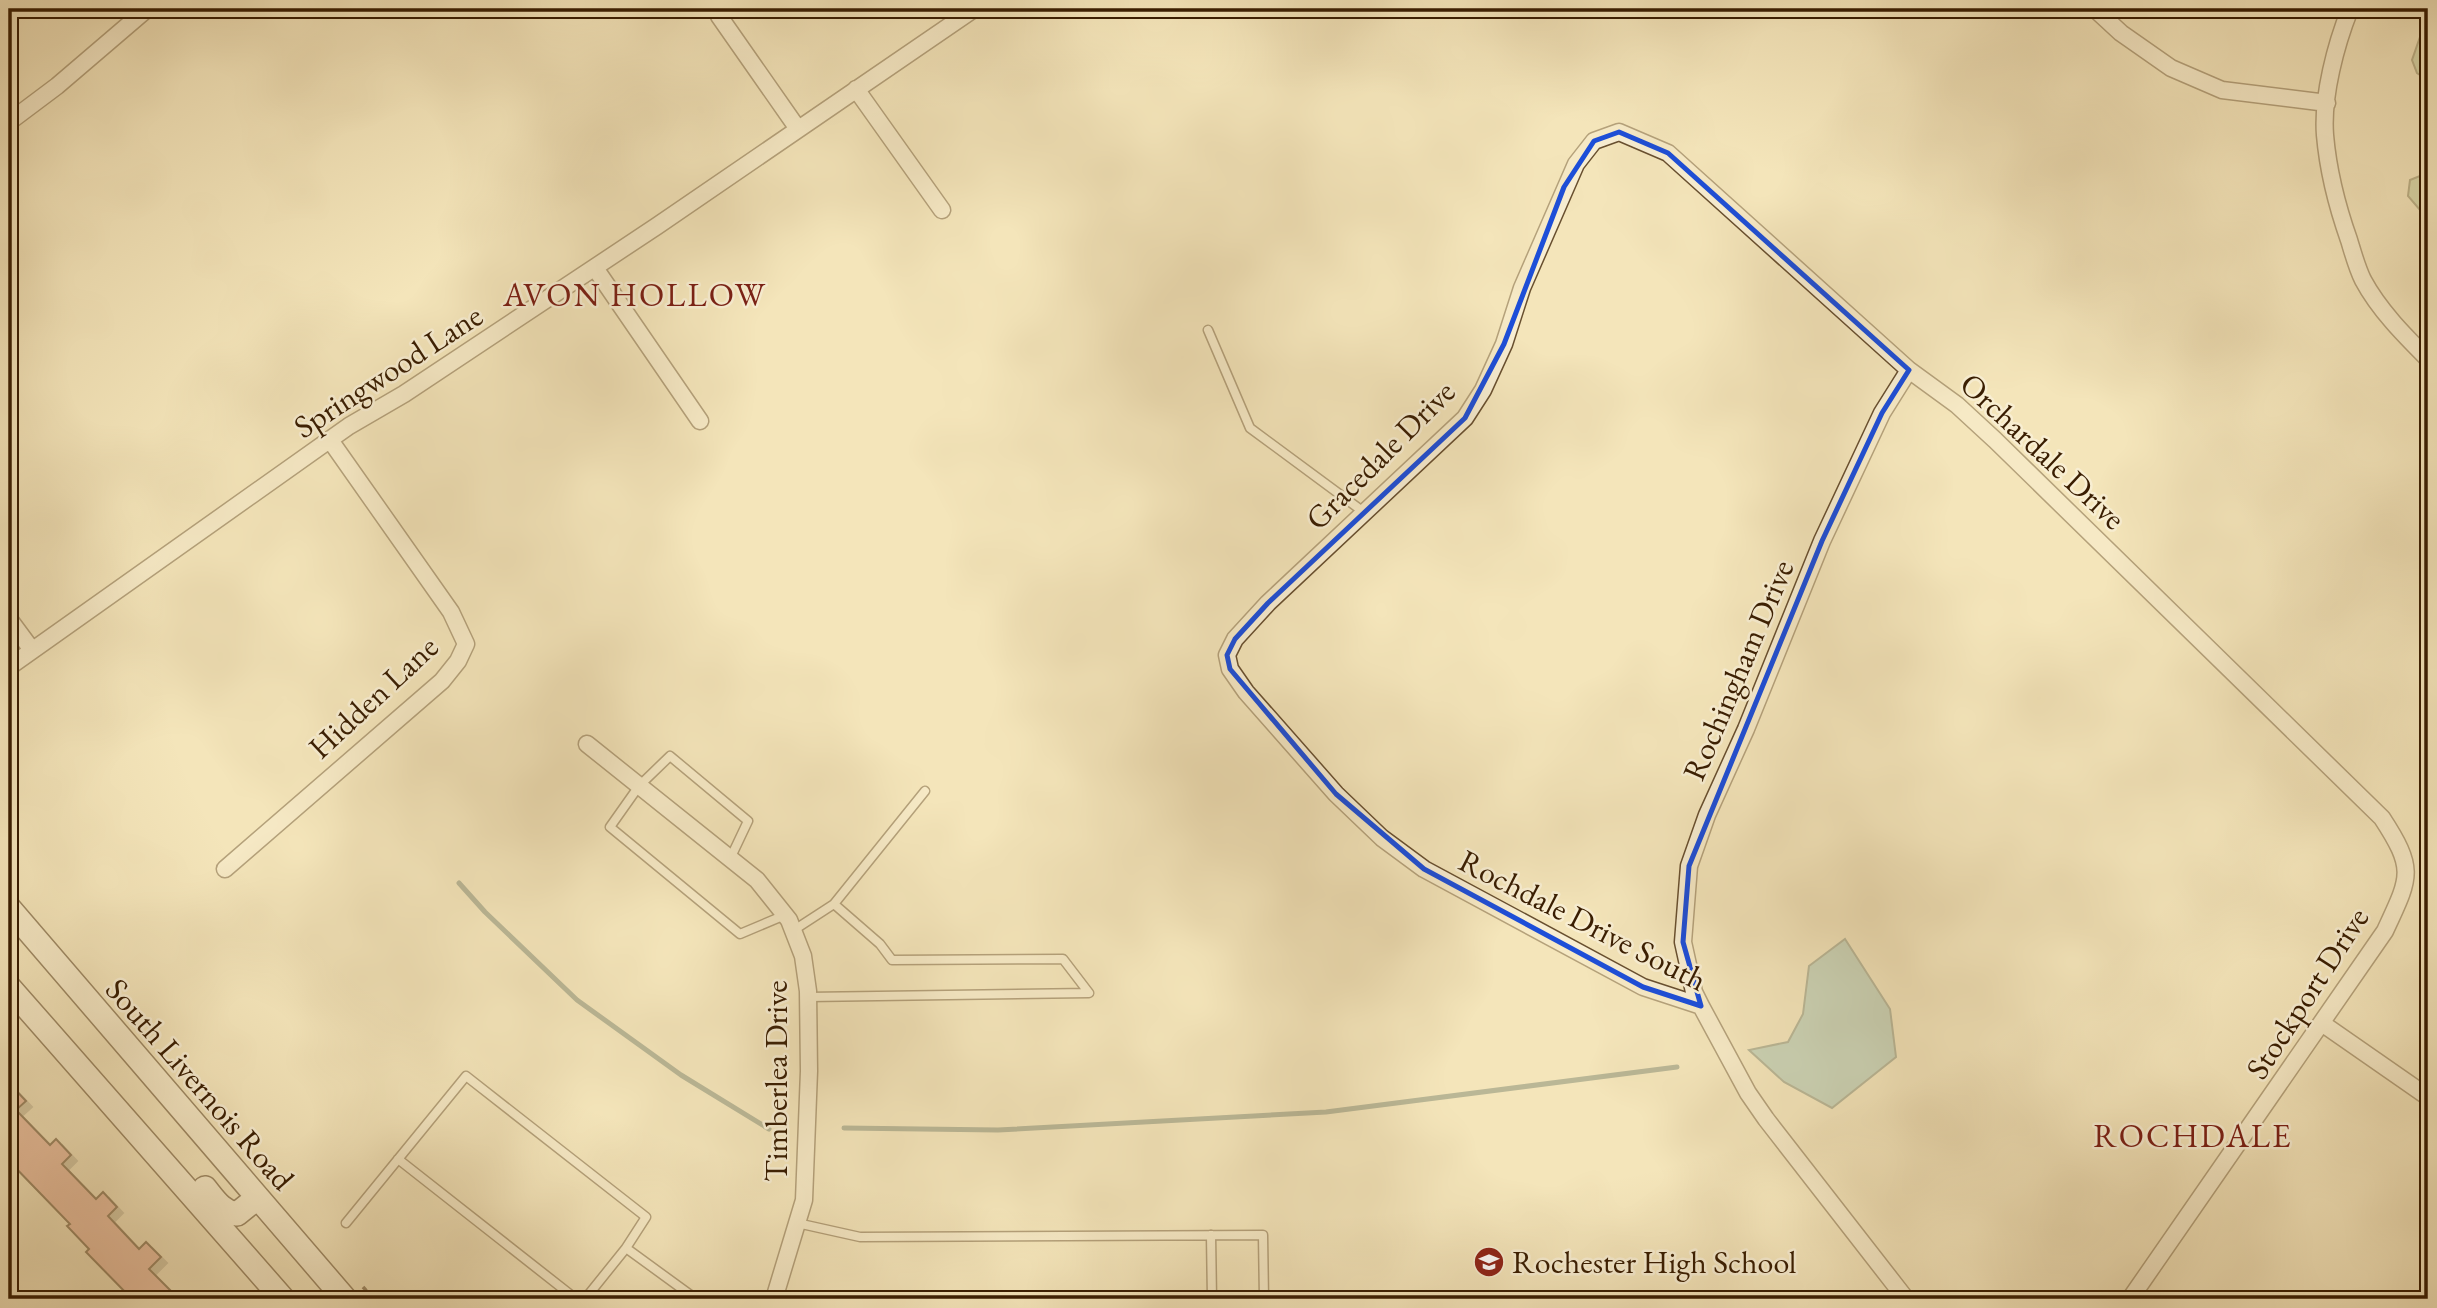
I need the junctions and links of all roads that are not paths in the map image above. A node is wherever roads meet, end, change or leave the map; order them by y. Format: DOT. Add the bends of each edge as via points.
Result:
graph roads {
  1 [pos="147,9"];
  2 [pos="974,9"];
  3 [pos="2095,9"];
  4 [pos="2350,9"];
  5 [pos="719,16"];
  6 [pos="856,89"];
  7 [pos="2327,103"];
  8 [pos="9,122"];
  9 [pos="798,129"];
  10 [pos="1619,132"];
  11 [pos="942,209"];
  12 [pos="595,268"];
  13 [pos="1208,330"];
  14 [pos="2428,359"];
  15 [pos="1909,370"];
  16 [pos="700,421"];
  17 [pos="330,440"];
  18 [pos="1365,513"];
  19 [pos="9,619"];
  20 [pos="32,650"];
  21 [pos="1227,655"];
  22 [pos="9,667"];
  23 [pos="587,744"];
  24 [pos="639,786"];
  25 [pos="925,791"];
  26 [pos="2400,846"];
  27 [pos="730,859"];
  28 [pos="225,869"];
  29 [pos="834,904"];
  30 [pos="9,908"];
  31 [pos="785,915"];
  32 [pos="9,930"];
  33 [pos="793,930"];
  34 [pos="46,953"];
  35 [pos="9,986"];
  36 [pos="808,997"];
  37 [pos="1701,1006"];
  38 [pos="2323,1024"];
  39 [pos="2428,1097"];
  40 [pos="113,1105"];
  41 [pos="398,1159"];
  42 [pos="257,1198"];
  43 [pos="346,1223"];
  44 [pos="797,1223"];
  45 [pos="1211,1235"];
  46 [pos="626,1248"];
  47 [pos="283,1299"];
  48 [pos="345,1299"];
  49 [pos="576,1299"];
  50 [pos="585,1299"];
  51 [pos="696,1299"];
  52 [pos="774,1299"];
  53 [pos="1212,1299"];
  54 [pos="1264,1299"];
  55 [pos="1906,1299"];
  56 [pos="2130,1299"];
  1 -- 8 [label="street"];
  2 -- 6 [label="street, Springwood Lane"];
  3 -- 7 [label="street" via="2171,68 2222,90"];
  4 -- 7 [label="street" via="2340,34"];
  5 -- 9 [label="street"];
  6 -- 9 [label="street, Springwood Lane"];
  6 -- 11 [label="street"];
  7 -- 14 [label="street" via="2325,133 2332,178 2363,280 2402,334"];
  9 -- 12 [label="street, Springwood Lane"];
  10 -- 15 [label="street, Orchardale Drive" via="1668,153"];
  10 -- 18 [label="street, Gracedale Drive" via="1594,141 1576,164 1522,288 1504,344 1465,418"];
  12 -- 16 [label="street"];
  12 -- 17 [label="street, Springwood Lane"];
  13 -- 18 [label="lane" via="1250,428"];
  15 -- 26 [label="street, Orchardale Drive" via="1957,405 2153,593 2382,818"];
  15 -- 37 [label="street, Rochingham Drive" via="1882,414 1822,541 1689,866 1683,942 1693,992"];
  17 -- 20 [label="street, Springwood Lane"];
  17 -- 28 [label="street, Hidden Lane" via="451,612 466,644 442,681"];
  18 -- 21 [label="street, Gracedale Drive" via="1268,603 1235,639"];
  19 -- 20 [label="street"];
  20 -- 22 [label="street, Springwood Lane"];
  21 -- 37 [label="street, Rochdale Drive South" via="1230,669 1246,692 1336,794 1413,862 1643,987"];
  23 -- 24 [label="street, Timberlea Drive"];
  24 -- 27 [label="street, Timberlea Drive"];
  24 -- 27 [label="lane" via="670,756 748,821"];
  24 -- 31 [label="lane" via="610,827 740,934"];
  25 -- 29 [label="lane"];
  26 -- 38 [label="street, Stockport Drive" via="2407,869 2404,889 2385,931"];
  27 -- 31 [label="street, Timberlea Drive" via="757,880"];
  29 -- 33 [label="lane"];
  29 -- 36 [label="lane" via="892,960 1063,959 1089,993"];
  30 -- 34 [label="main road, South Livernois Road"];
  31 -- 33 [label="street, Timberlea Drive"];
  32 -- 34 [label="main road"];
  33 -- 36 [label="street, Timberlea Drive" via="803,957"];
  34 -- 42 [label="main road, South Livernois Road"];
  35 -- 40 [label="main road"];
  36 -- 44 [label="street, Timberlea Drive" via="804,1200"];
  37 -- 55 [label="street, Rochdale Drive South" via="1766,1119"];
  38 -- 39 [label="street"];
  38 -- 56 [label="street, Stockport Drive"];
  40 -- 42 [label="main road" via="149,1124 224,1210 237,1214"];
  40 -- 47 [label="main road"];
  41 -- 43 [label="lane"];
  41 -- 46 [label="lane" via="466,1076 646,1217"];
  41 -- 49 [label="lane"];
  42 -- 48 [label="main road, South Livernois Road"];
  44 -- 45 [label="lane" via="860,1237"];
  44 -- 52 [label="street, Timberlea Drive"];
  45 -- 53 [label="lane"];
  45 -- 54 [label="lane" via="1263,1234"];
  46 -- 50 [label="lane"];
  46 -- 51 [label="lane"];
}
